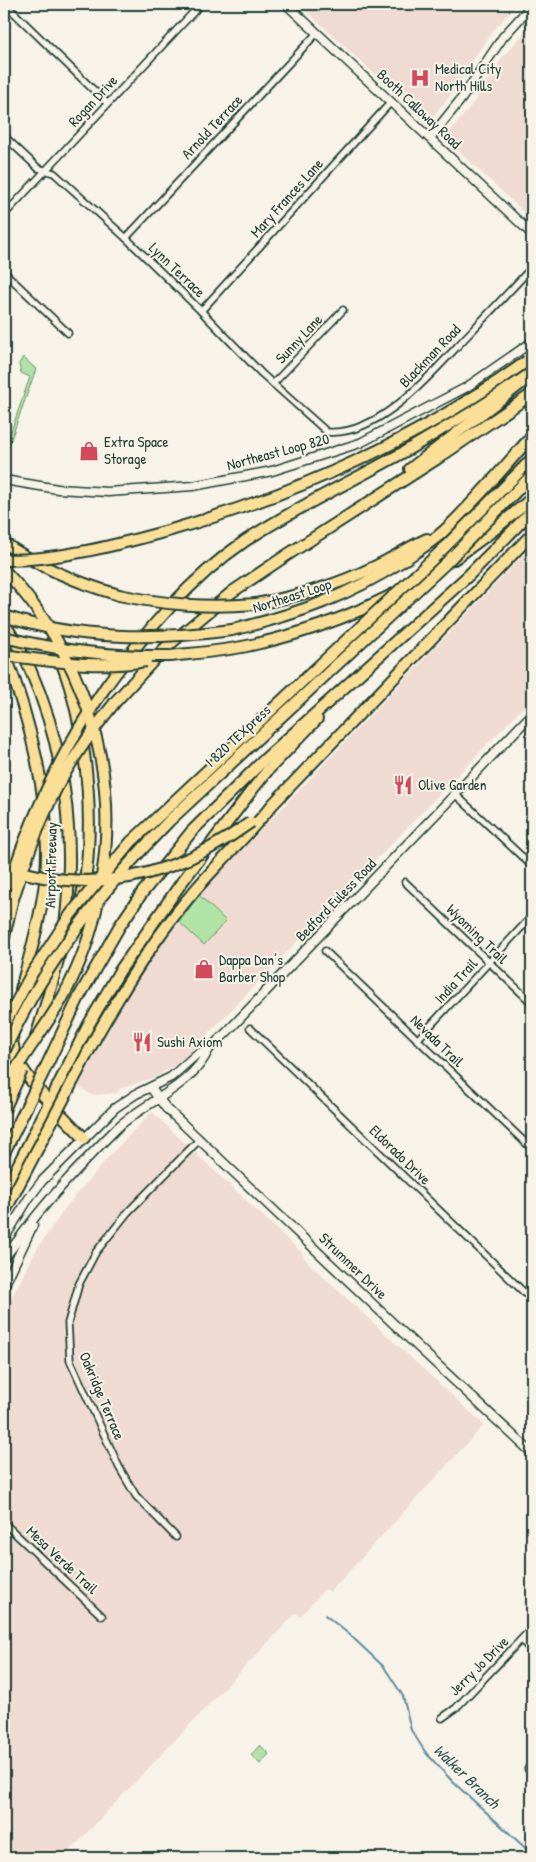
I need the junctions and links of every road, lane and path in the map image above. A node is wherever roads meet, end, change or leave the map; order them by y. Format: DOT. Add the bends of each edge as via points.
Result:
graph roads {
  1 [pos="5,4"];
  2 [pos="201,4"];
  3 [pos="286,4"];
  4 [pos="532,5"];
  5 [pos="317,33"];
  6 [pos="391,102"];
  7 [pos="107,103"];
  8 [pos="4,136"];
  9 [pos="430,138"];
  10 [pos="45,170"];
  11 [pos="4,215"];
  12 [pos="532,234"];
  13 [pos="126,238"];
  14 [pos="532,267"];
  15 [pos="4,272"];
  16 [pos="343,310"];
  17 [pos="201,311"];
  18 [pos="68,333"];
  19 [pos="532,342"];
  20 [pos="532,357"];
  21 [pos="532,364"];
  22 [pos="532,375"];
  23 [pos="273,384"];
  24 [pos="532,394"];
  25 [pos="327,432"];
  26 [pos="532,436"];
  27 [pos="532,459"];
  28 [pos="532,475"];
  29 [pos="4,480"];
  30 [pos="378,496"];
  31 [pos="532,498"];
  32 [pos="532,510"];
  33 [pos="443,532"];
  34 [pos="532,534"];
  35 [pos="4,543"];
  36 [pos="4,560"];
  37 [pos="4,569"];
  38 [pos="4,616"];
  39 [pos="4,622"];
  40 [pos="4,637"];
  41 [pos="4,653"];
  42 [pos="171,656"];
  43 [pos="322,706"];
  44 [pos="532,714"];
  45 [pos="456,795"];
  46 [pos="273,804"];
  47 [pos="532,866"];
  48 [pos="4,867"];
  49 [pos="404,882"];
  50 [pos="12,902"];
  51 [pos="532,916"];
  52 [pos="4,937"];
  53 [pos="325,951"];
  54 [pos="490,963"];
  55 [pos="56,971"];
  56 [pos="532,1003"];
  57 [pos="4,1025"];
  58 [pos="250,1028"];
  59 [pos="417,1040"];
  60 [pos="209,1049"];
  61 [pos="4,1052"];
  62 [pos="151,1088"];
  63 [pos="4,1090"];
  64 [pos="157,1098"];
  65 [pos="51,1102"];
  66 [pos="4,1110"];
  67 [pos="84,1138"];
  68 [pos="200,1139"];
  69 [pos="532,1148"];
  70 [pos="4,1153"];
  71 [pos="93,1153"];
  72 [pos="4,1193"];
  73 [pos="41,1210"];
  74 [pos="4,1213"];
  75 [pos="4,1239"];
  76 [pos="4,1258"];
  77 [pos="4,1286"];
  78 [pos="532,1300"];
  79 [pos="532,1453"];
  80 [pos="4,1523"];
  81 [pos="176,1537"];
  82 [pos="102,1616"];
  83 [pos="532,1628"];
  84 [pos="522,1640"];
  85 [pos="532,1652"];
  86 [pos="442,1718"];
  87 [pos="532,1762"];
  88 [pos="532,1773"];
  1 -- 7 [label="street"];
  2 -- 7 [label="street, Rogan Drive"];
  3 -- 5 [label="main road, Booth Calloway Road"];
  4 -- 9 [label="main road" via="502,37 462,98"];
  5 -- 6 [label="main road, Booth Calloway Road"];
  5 -- 13 [label="street, Arnold Terrace"];
  6 -- 9 [label="main road, Booth Calloway Road"];
  6 -- 17 [label="street, Mary Frances Lane"];
  7 -- 10 [label="street, Rogan Drive"];
  8 -- 10 [label="street, Lynn Terrace" via="38,168"];
  9 -- 12 [label="main road, Booth Calloway Road"];
  10 -- 11 [label="street, Rogan Drive"];
  10 -- 13 [label="street, Lynn Terrace" via="54,173"];
  13 -- 17 [label="street, Lynn Terrace"];
  14 -- 25 [label="street, Blackman Road" via="415,391 392,410 347,431"];
  15 -- 18 [label="street"];
  16 -- 23 [label="street, Sunny Lane"];
  17 -- 23 [label="street, Lynn Terrace"];
  19 -- 29 [label="main road, Northeast Loop 820" via="467,387 360,443 272,471 193,486 108,492 58,489"];
  20 -- 36 [label="highway, bridge" via="431,424 290,490 146,537 46,557"];
  21 -- 50 [label="highway, bridge" via="453,422 404,452 299,507 245,541 179,597 132,650 68,746 49,782 15,869 10,883"];
  22 -- 30 [label="highway"];
  23 -- 25 [label="street, Lynn Terrace"];
  24 -- 30 [label="highway"];
  26 -- 33 [label="highway, Northeast Loop"];
  27 -- 57 [label="highway, I 820 TEXpress, bridge" via="437,555 131,842 71,914 31,975"];
  28 -- 61 [label="highway, I 820 TEXpress, bridge" via="445,564 140,850 60,950"];
  30 -- 50 [label="highway, bridge" via="232,592 163,650 116,700 90,734 52,796 25,860"];
  31 -- 42 [label="highway" via="457,557 389,596 322,625 247,646"];
  32 -- 43 [label="highway" via="469,575"];
  33 -- 35 [label="highway, bridge" via="349,579 310,593 256,604 225,606 154,603 119,595 61,575"];
  33 -- 38 [label="highway, Northeast Loop, bridge" via="383,574 350,592 290,615 232,630 186,636 127,637 57,630"];
  34 -- 46 [label="highway"];
  37 -- 55 [label="highway" via="24,593 56,650 75,709 84,758 89,821 86,876 74,933"];
  37 -- 63 [label="highway, bridge" via="25,593 60,645 81,689 99,750 106,820 105,856 95,917 80,960 63,997"];
  39 -- 55 [label="highway, Airport Freeway" via="45,705 57,746 65,792 69,875 67,909"];
  40 -- 42 [label="highway, bridge" via="88,653"];
  41 -- 42 [label="highway, bridge" via="62,662 130,664"];
  41 -- 65 [label="highway" via="35,756 46,844 46,872 37,928 13,1020 12,1038 15,1053 28,1078"];
  43 -- 65 [label="highway" via="317,720 268,770 147,930 89,1024"];
  43 -- 70 [label="highway, bridge" via="192,831 142,893 98,962"];
  44 -- 45 [label="main road, Bedford Euless Road"];
  45 -- 47 [label="street"];
  45 -- 60 [label="main road, Bedford Euless Road"];
  46 -- 48 [label="highway, bridge" via="232,836 198,855 148,874 105,882 76,881 31,875"];
  46 -- 74 [label="highway, bridge" via="195,890 132,974"];
  49 -- 54 [label="street, Wyoming Trail"];
  50 -- 52 [label="highway"];
  51 -- 54 [label="street, India Trail"];
  53 -- 59 [label="street, Nevada Trail"];
  54 -- 56 [label="street, Wyoming Trail"];
  54 -- 59 [label="street, India Trail"];
  55 -- 66 [label="highway, Airport Freeway, bridge" via="30,1054"];
  58 -- 78 [label="street, Eldorado Drive"];
  59 -- 69 [label="street, Nevada Trail"];
  60 -- 62 [label="main road, Bedford Euless Road" via="197,1054 171,1077"];
  60 -- 64 [label="main road" via="204,1060 188,1076"];
  62 -- 64 [label="main road, Strummer Drive"];
  62 -- 67 [label="main road, Bedford Euless Road" via="115,1108"];
  64 -- 68 [label="main road, Strummer Drive"];
  64 -- 71 [label="main road" via="118,1127"];
  65 -- 67 [label="highway"];
  65 -- 72 [label="highway"];
  67 -- 71 [label="main road"];
  67 -- 75 [label="main road, Bedford Euless Road" via="42,1181"];
  68 -- 79 [label="main road, Strummer Drive"];
  68 -- 81 [label="street, Oakridge Terrace" via="128,1212 96,1252 79,1284 68,1324 70,1360 119,1467 136,1496"];
  71 -- 73 [label="main road"];
  73 -- 76 [label="main road"];
  73 -- 77 [label="main road"];
  80 -- 82 [label="street, Mesa Verde Trail"];
  83 -- 84 [label="street, Jerry Jo Drive"];
  84 -- 85 [label="street"];
  84 -- 86 [label="street, Jerry Jo Drive" via="456,1708"];
  87 -- 88 [label="street" via="528,1769"];
}
